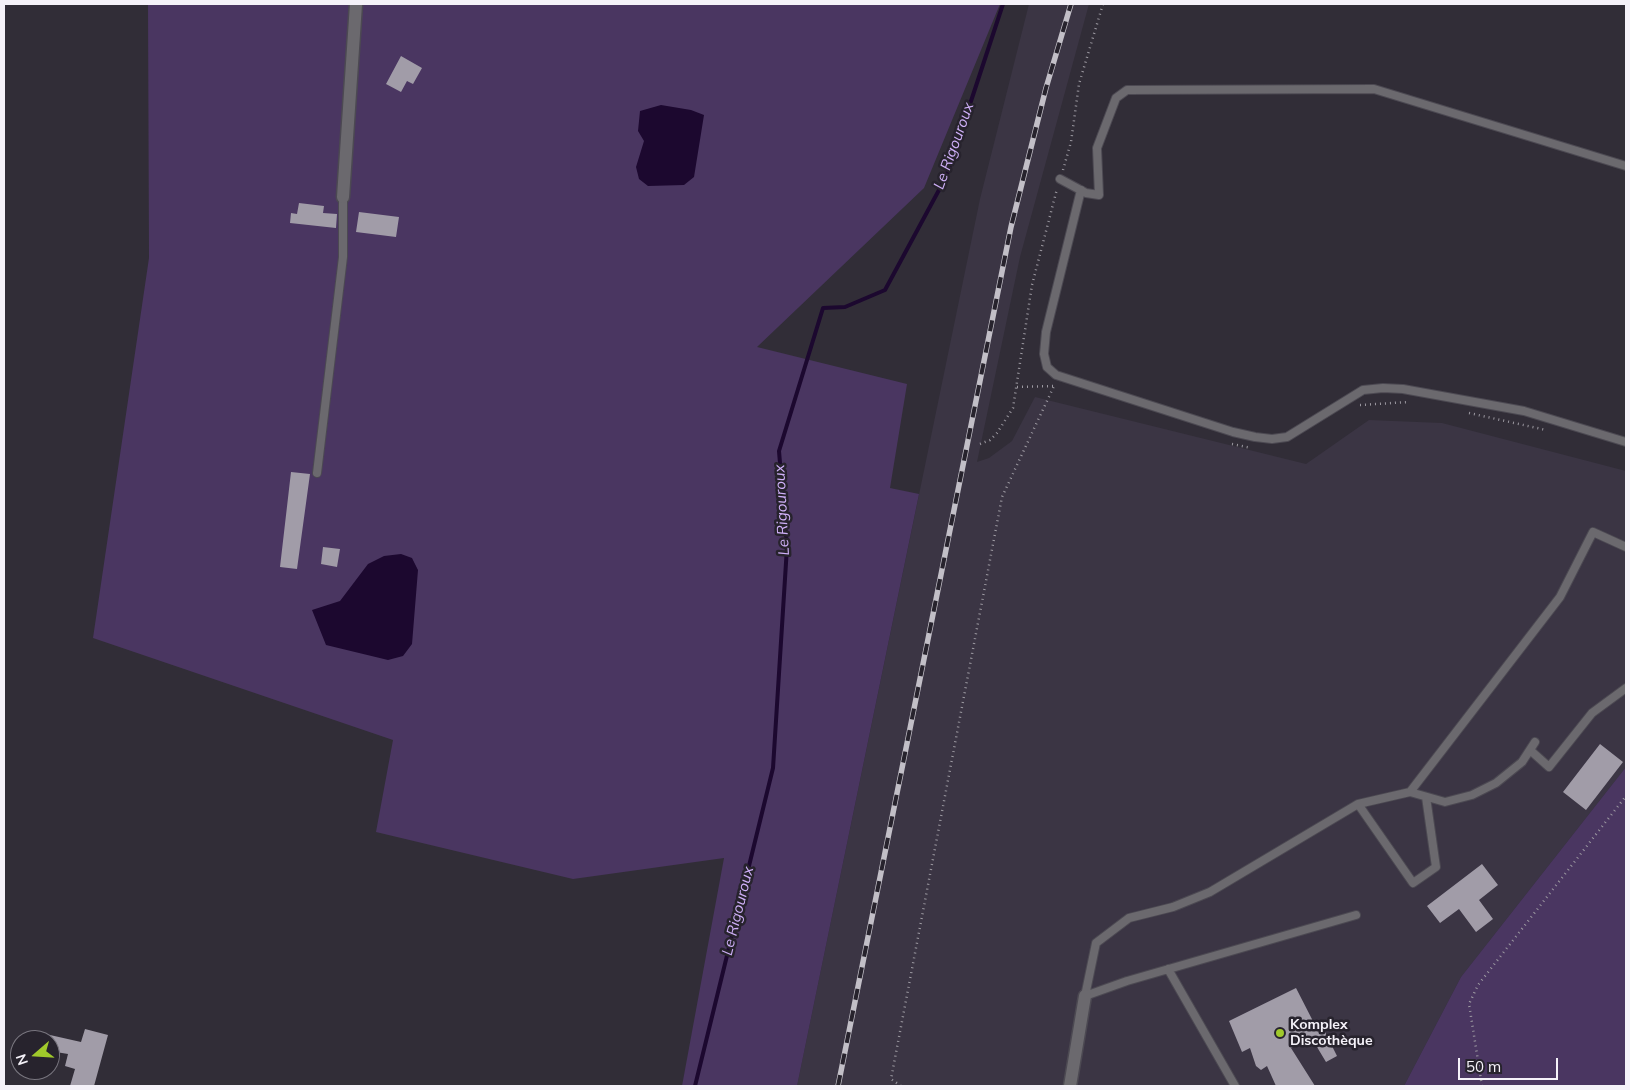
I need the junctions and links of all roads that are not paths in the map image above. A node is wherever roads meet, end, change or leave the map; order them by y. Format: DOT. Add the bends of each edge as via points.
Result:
graph roads {
  1 [pos="356,4"];
  2 [pos="1626,166"];
  3 [pos="1060,179"];
  4 [pos="1081,190"];
  5 [pos="343,197"];
  6 [pos="1626,442"];
  7 [pos="317,473"];
  8 [pos="1626,547"];
  9 [pos="1626,688"];
  10 [pos="1535,742"];
  11 [pos="1530,750"];
  12 [pos="1410,792"];
  13 [pos="1426,797"];
  14 [pos="1358,804"];
  15 [pos="1356,915"];
  16 [pos="1168,969"];
  17 [pos="1085,996"];
  18 [pos="1070,1086"];
  19 [pos="1235,1086"];
  1 -- 5 [label="street"];
  2 -- 4 [label="lane" via="1374,89 1127,90 1116,98 1097,148 1099,194"];
  3 -- 4 [label="lane"];
  4 -- 6 [label="lane" via="1046,332 1045,360 1056,376 1233,432 1272,439 1287,437 1363,390 1383,388 1524,411"];
  5 -- 7 [label="lane" via="343,257"];
  8 -- 12 [label="lane" via="1593,532 1560,597"];
  9 -- 11 [label="lane" via="1592,713 1549,767"];
  10 -- 11 [label="lane"];
  11 -- 13 [label="lane" via="1522,762 1496,783 1472,795 1444,802"];
  12 -- 13 [label="lane"];
  12 -- 14 [label="lane"];
  13 -- 14 [label="lane" via="1436,867 1413,883"];
  14 -- 17 [label="lane" via="1210,892 1173,907 1129,918 1096,943"];
  15 -- 16 [label="lane"];
  16 -- 17 [label="lane"];
  16 -- 19 [label="lane"];
  17 -- 18 [label="street"];
}
